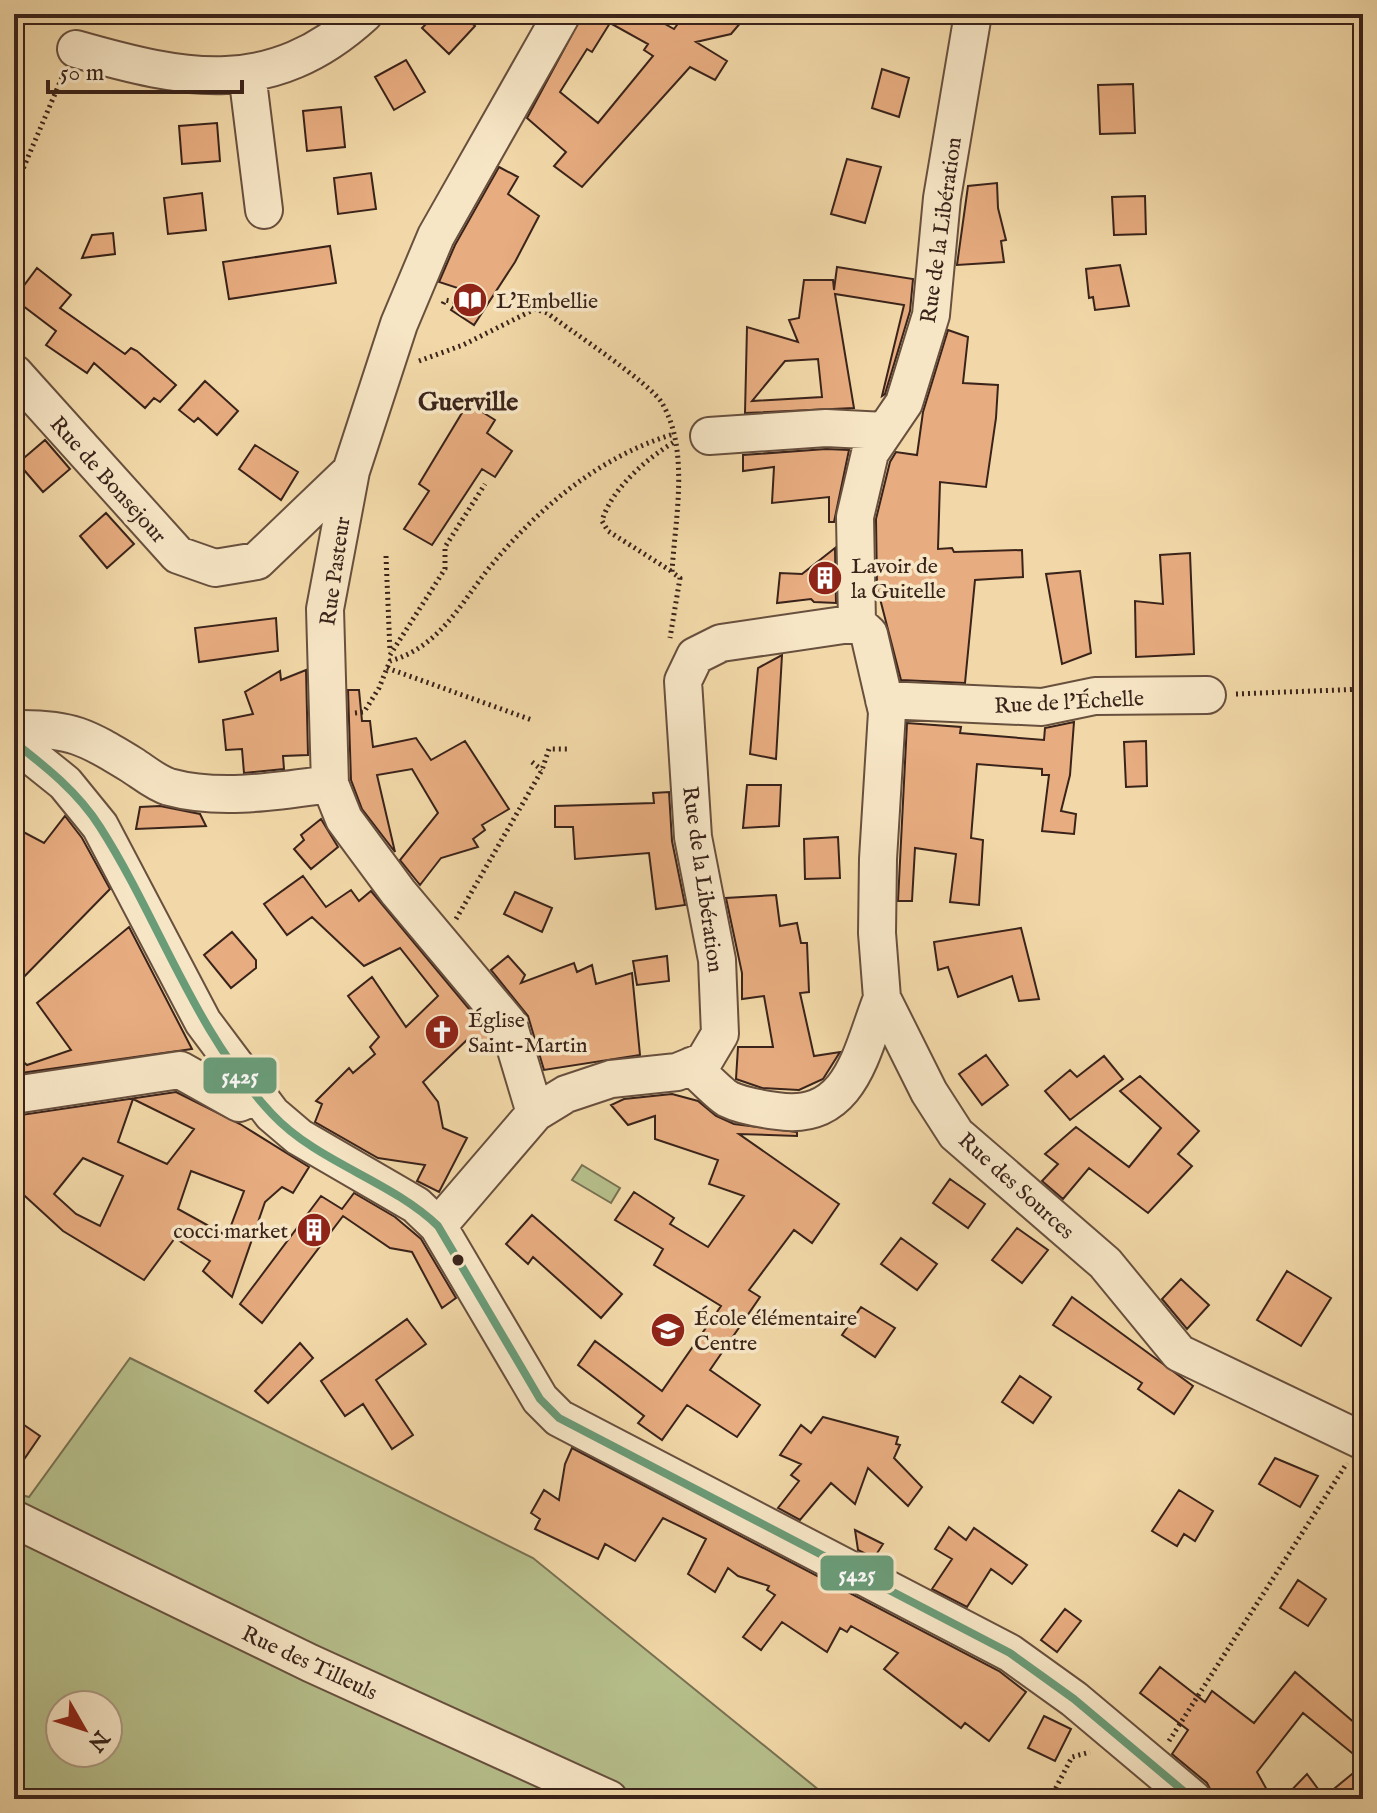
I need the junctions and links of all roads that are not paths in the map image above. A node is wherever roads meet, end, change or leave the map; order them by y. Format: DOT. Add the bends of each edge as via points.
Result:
graph roads {
  1 [pos="364,14"];
  2 [pos="562,14"];
  3 [pos="973,14"];
  4 [pos="76,49"];
  5 [pos="247,73"];
  6 [pos="264,210"];
  7 [pos="18,383"];
  8 [pos="885,431"];
  9 [pos="686,437"];
  10 [pos="351,471"];
  11 [pos="857,623"];
  12 [pos="1207,695"];
  13 [pos="884,700"];
  14 [pos="14,732"];
  15 [pos="14,742"];
  16 [pos="330,784"];
  17 [pos="882,998"];
  18 [pos="691,1066"];
  19 [pos="14,1095"];
  20 [pos="256,1096"];
  21 [pos="535,1113"];
  22 [pos="438,1226"];
  23 [pos="1361,1440"];
  24 [pos="14,1519"];
  25 [pos="609,1799"];
  26 [pos="1193,1799"];
  1 -- 5 [label="street" via="337,38 278,66"];
  2 -- 10 [label="street, Rue Pasteur" via="436,236 399,324"];
  3 -- 8 [label="street, Rue de la Libération" via="942,198 931,315 904,403"];
  4 -- 5 [label="street" via="150,70 229,78"];
  5 -- 6 [label="street"];
  7 -- 10 [label="street, Rue de Bonsejour" via="178,555 215,568 257,561"];
  8 -- 9 [label="street" via="826,428"];
  8 -- 11 [label="street, Rue de la Libération" via="870,453 855,517"];
  10 -- 16 [label="street, Rue Pasteur" via="325,609"];
  11 -- 13 [label="street, Rue de la Libération" via="869,634"];
  11 -- 18 [label="street, Rue de la Libération" via="721,643 695,656 683,681 693,837 717,960 720,1034 704,1061"];
  12 -- 13 [label="street, Rue de l'Échelle" via="1095,696 1042,707"];
  13 -- 17 [label="street, Rue des Sources" via="877,933"];
  14 -- 16 [label="street" via="75,733 166,786 195,792 266,792"];
  15 -- 20 [label="street" via="65,783 100,826 185,991"];
  16 -- 21 [label="street, Rue Pasteur" via="344,819 508,1023"];
  17 -- 18 [label="street" via="854,1071 825,1107 799,1114 731,1101"];
  17 -- 23 [label="street, Rue des Sources" via="956,1134 1105,1263 1179,1353"];
  18 -- 21 [label="street" via="611,1079 566,1094"];
  19 -- 20 [label="street" via="180,1070 239,1103"];
  20 -- 22 [label="street" via="286,1129 416,1205"];
  21 -- 22 [label="street"];
  22 -- 26 [label="street" via="540,1399 559,1418 997,1645 1053,1682"];
  24 -- 25 [label="street, Rue des Tilleuls" via="310,1663"];
}
